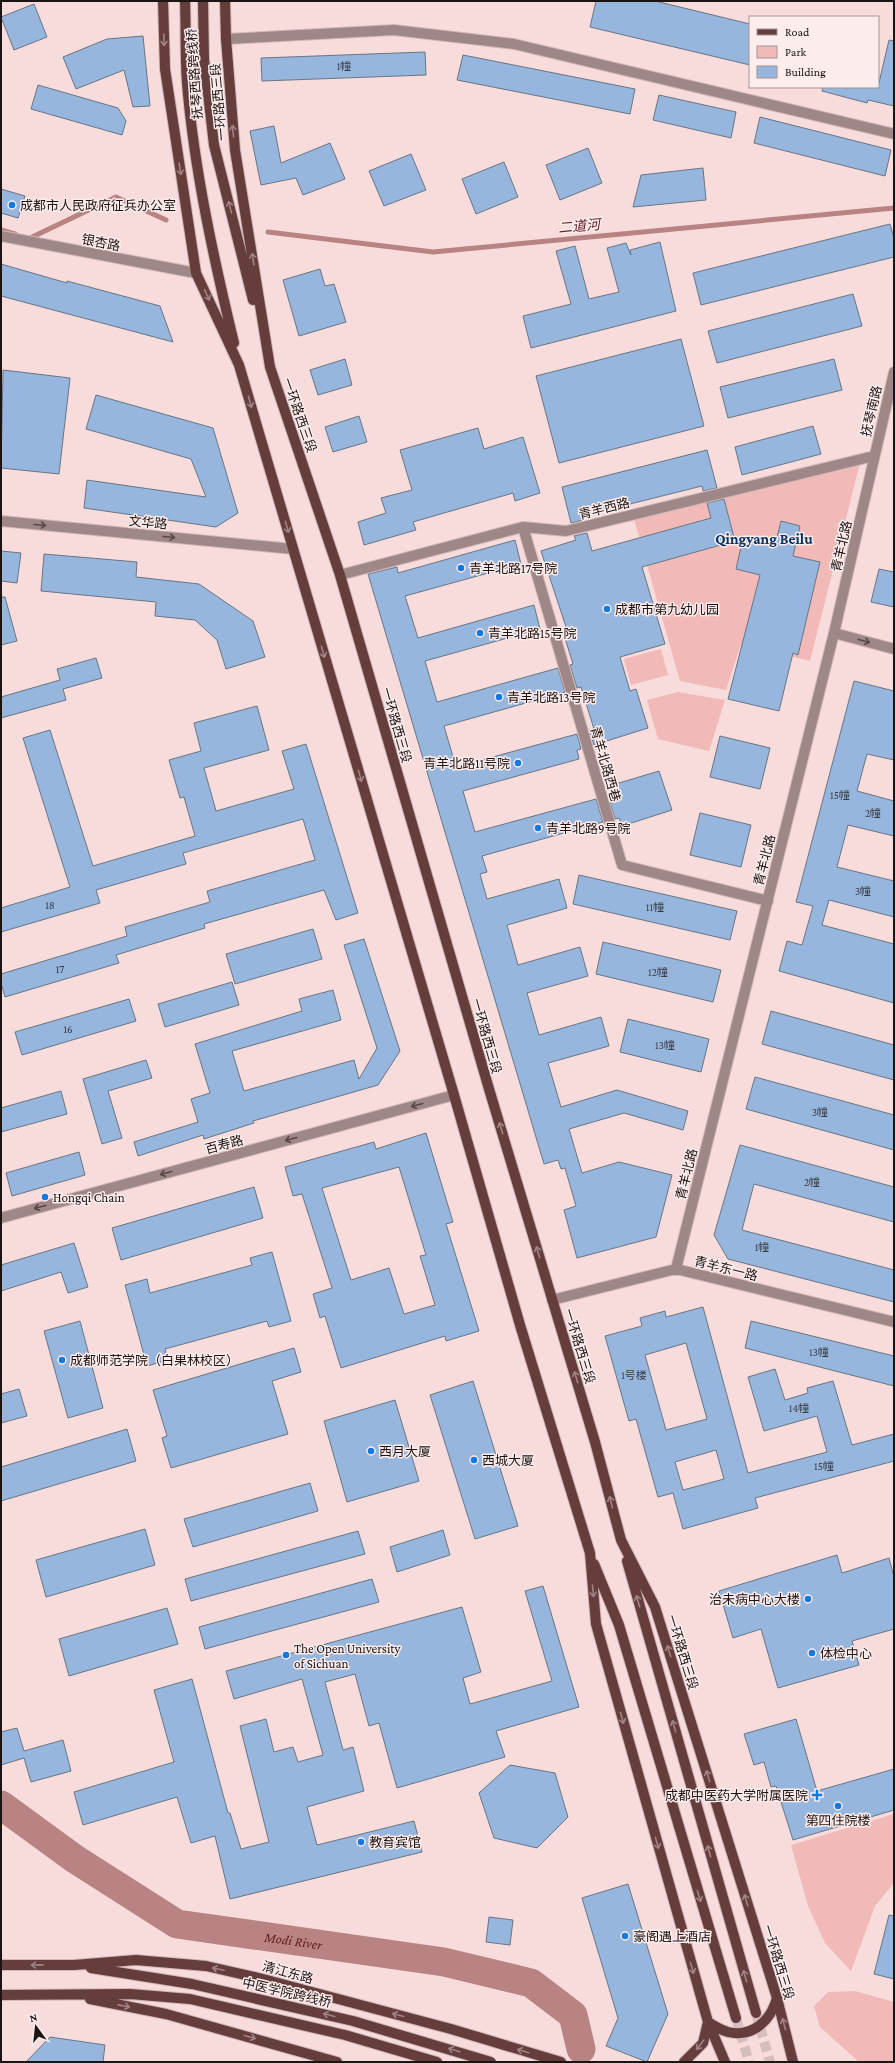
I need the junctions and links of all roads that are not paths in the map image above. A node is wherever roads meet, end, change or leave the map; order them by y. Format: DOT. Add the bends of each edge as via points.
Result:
graph roads {
  1 [pos="163,1"];
  2 [pos="185,1"];
  3 [pos="203,1"];
  4 [pos="225,1"];
  5 [pos="226,39"];
  6 [pos="894,134"];
  7 [pos="1,236"];
  8 [pos="196,273"];
  9 [pos="239,365"];
  10 [pos="270,367"];
  11 [pos="894,372"];
  12 [pos="874,456"];
  13 [pos="1,521"];
  14 [pos="523,527"];
  15 [pos="293,549"];
  16 [pos="340,575"];
  17 [pos="834,633"];
  18 [pos="894,649"];
  19 [pos="768,901"];
  20 [pos="454,1095"];
  21 [pos="1,1218"];
  22 [pos="676,1269"];
  23 [pos="552,1300"];
  24 [pos="894,1322"];
  25 [pos="621,1540"];
  26 [pos="590,1552"];
  27 [pos="74,1965"];
  28 [pos="1,1966"];
  29 [pos="1,1995"];
  30 [pos="72,1996"];
  31 [pos="777,1998"];
  32 [pos="756,2013"];
  33 [pos="736,2018"];
  34 [pos="708,2022"];
  35 [pos="794,2061"];
  36 [pos="337,2062"];
  37 [pos="437,2062"];
  38 [pos="491,2062"];
  39 [pos="561,2062"];
  40 [pos="684,2062"];
  41 [pos="725,2062"];
  1 -- 8 [label="main road, one-way" via="165,69"];
  2 -- 9 [label="main road, 抚琴西路跨线桥" via="187,83 194,142 216,268"];
  10 -- 3 [label="main road, 抚琴西路跨线桥, one-way" via="214,144 204,59"];
  4 -- 5 [label="main road, 一环路西三段"];
  5 -- 6 [label="street" via="394,30 514,44"];
  10 -- 5 [label="main road, 一环路西三段, one-way" via="235,150"];
  7 -- 8 [label="street, 银杏路"];
  8 -- 9 [label="main road, one-way"];
  9 -- 15 [label="main road, one-way"];
  10 -- 16 [label="main road, 一环路西三段"];
  11 -- 12 [label="street, 抚琴南路"];
  12 -- 14 [label="street, 青羊西路" via="566,531"];
  12 -- 17 [label="street, 青羊北路"];
  13 -- 15 [label="street, 文华路, one-way"];
  14 -- 16 [label="street, 青羊西路"];
  14 -- 19 [label="street, 青羊北路西巷" via="622,865"];
  15 -- 20 [label="main road, one-way"];
  23 -- 16 [label="main road, 一环路西三段, one-way"];
  17 -- 18 [label="street, one-way"];
  17 -- 19 [label="street, 青羊北路"];
  19 -- 22 [label="street, 青羊北路"];
  20 -- 21 [label="street, 百寿路, one-way"];
  20 -- 26 [label="main road" via="520,1325"];
  22 -- 23 [label="street, 青羊东一路"];
  22 -- 24 [label="street, 青羊东一路"];
  25 -- 23 [label="main road, 一环路西三段, one-way"];
  31 -- 25 [label="main road, 一环路西三段, one-way" via="655,1607"];
  32 -- 25 [label="main road, one-way"];
  26 -- 33 [label="main road, one-way" via="619,1625"];
  26 -- 34 [label="main road, one-way" via="596,1624"];
  27 -- 28 [label="main road, 清江东路, one-way"];
  38 -- 27 [label="main road, 中医学院跨线桥, one-way, bridge" via="353,2021 192,1984"];
  39 -- 27 [label="main road, 清江东路, one-way" via="443,2027 206,1966 136,1960"];
  29 -- 30 [label="main road"];
  30 -- 36 [label="main road, one-way" via="166,2014"];
  30 -- 37 [label="main road" via="130,1994 190,1999 345,2035"];
  31 -- 34 [label="main road" via="773,2011 760,2026 752,2030 726,2032"];
  35 -- 31 [label="main road, 一环路西三段, one-way"];
  34 -- 40 [label="main road, one-way" via="703,2043"];
  34 -- 41 [label="main road"];
}
